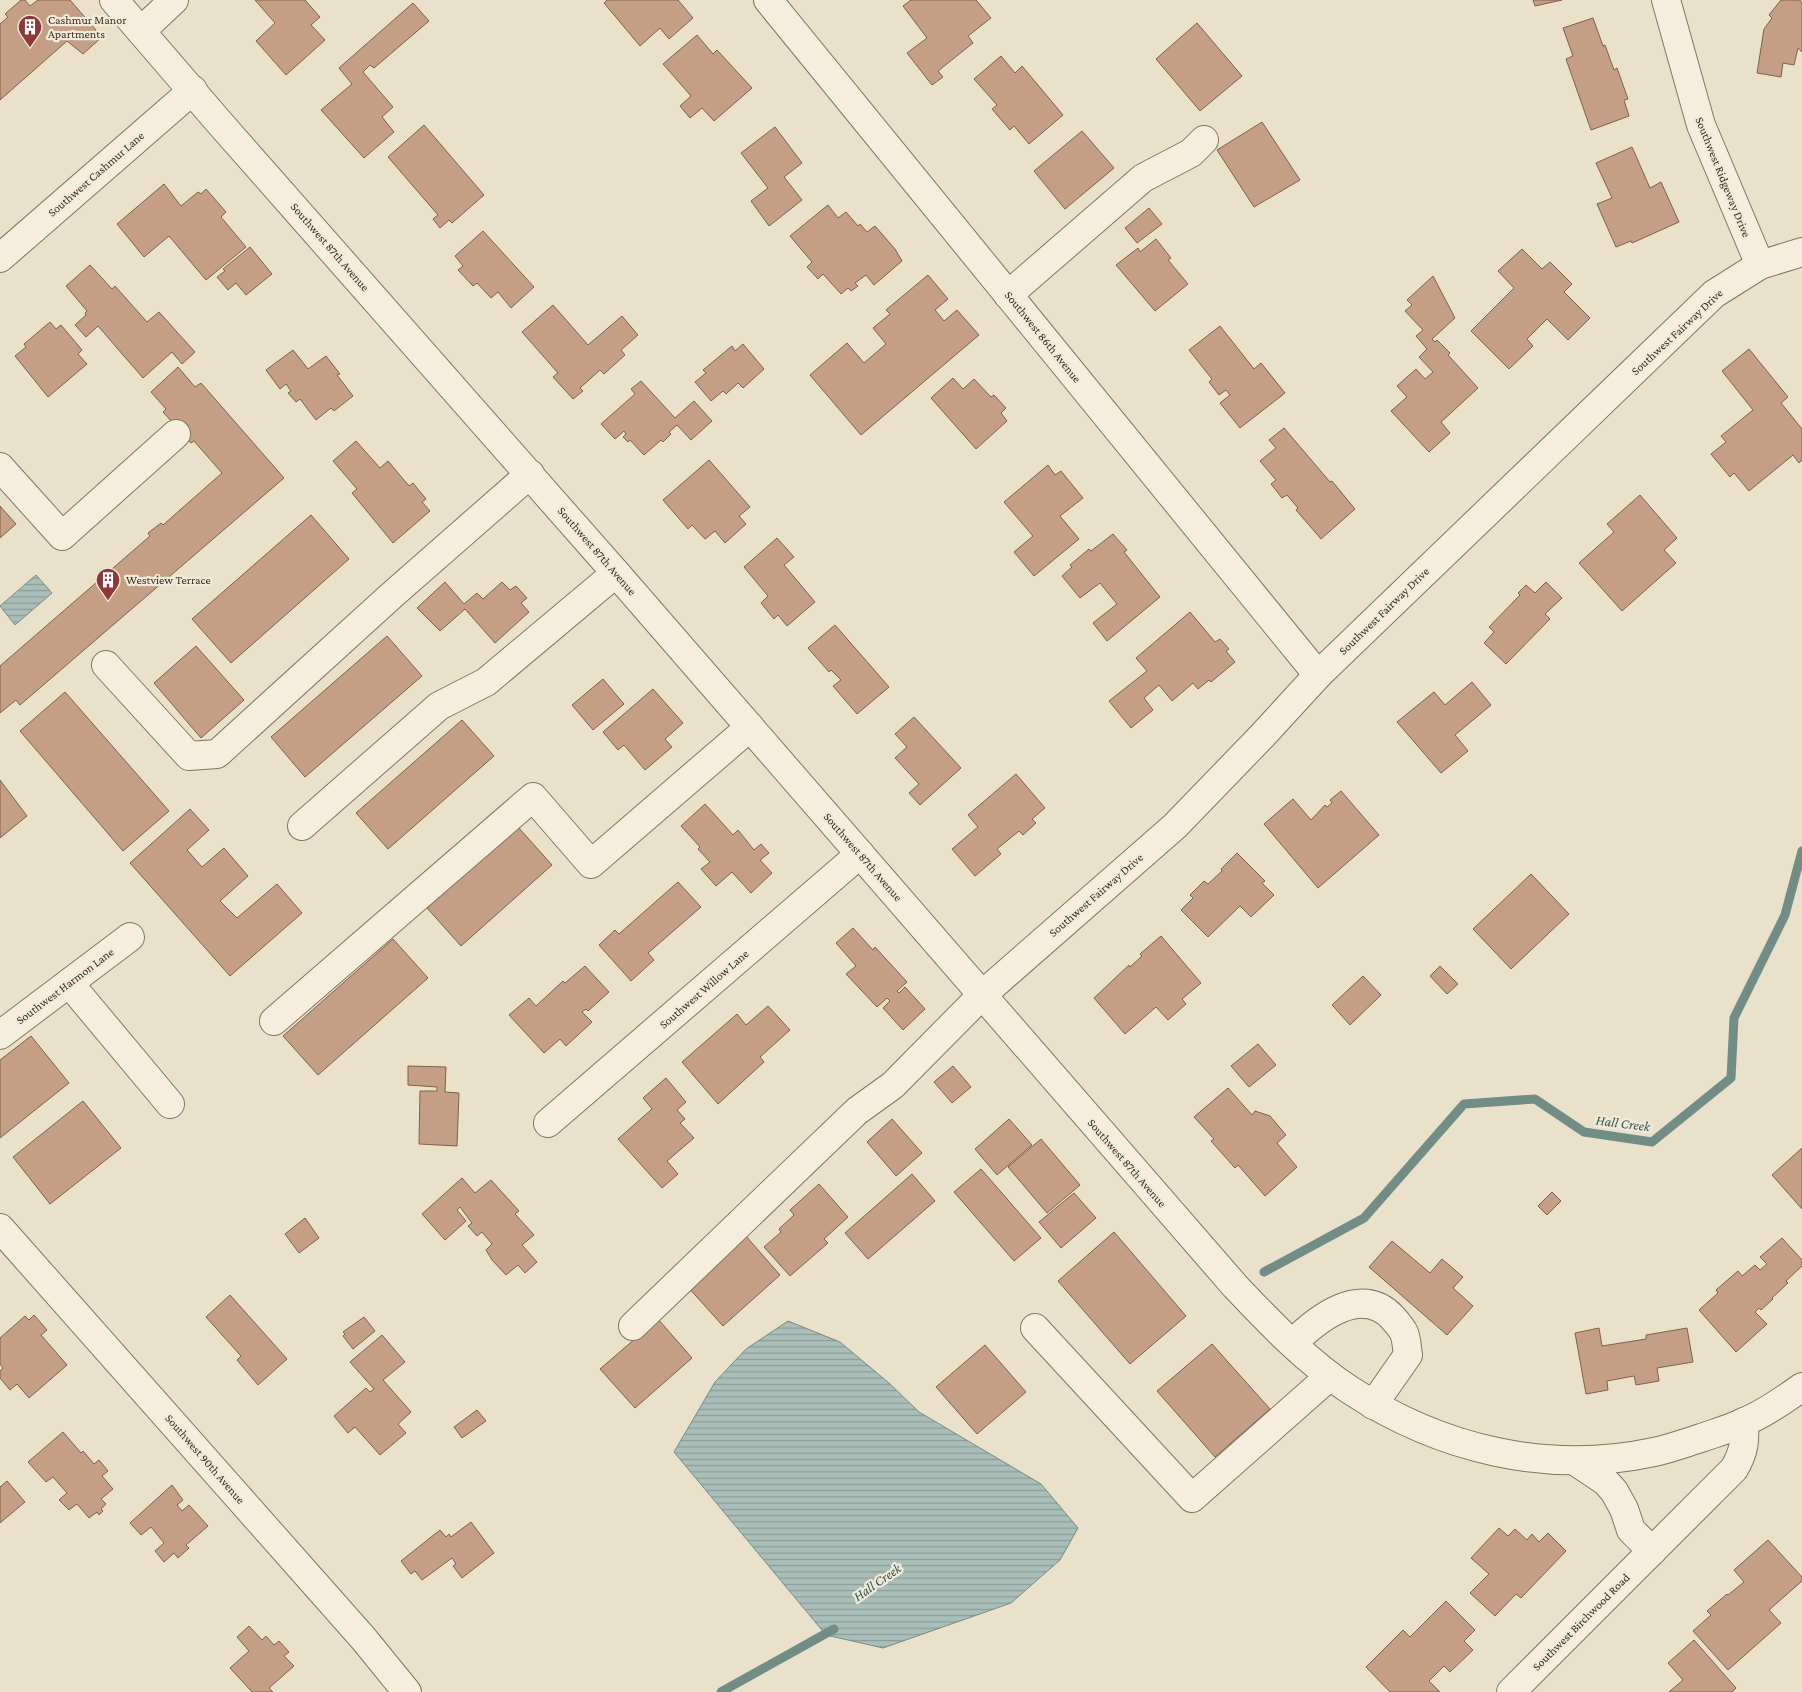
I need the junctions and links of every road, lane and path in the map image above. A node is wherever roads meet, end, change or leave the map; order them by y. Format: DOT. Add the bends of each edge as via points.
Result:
graph roads {
  1 [pos="114,0"];
  2 [pos="174,0"];
  3 [pos="768,0"];
  4 [pos="1666,0"];
  5 [pos="140,31"];
  6 [pos="193,90"];
  7 [pos="1204,140"];
  8 [pos="1802,252"];
  9 [pos="0,258"];
  10 [pos="1760,266"];
  11 [pos="1008,295"];
  12 [pos="176,434"];
  13 [pos="0,467"];
  14 [pos="530,474"];
  15 [pos="616,573"];
  16 [pos="106,665"];
  17 [pos="1318,675"];
  18 [pos="750,727"];
  19 [pos="302,826"];
  20 [pos="860,854"];
  21 [pos="130,937"];
  22 [pos="69,983"];
  23 [pos="982,995"];
  24 [pos="274,1021"];
  25 [pos="0,1036"];
  26 [pos="170,1104"];
  27 [pos="548,1123"];
  28 [pos="0,1228"];
  29 [pos="633,1326"];
  30 [pos="1035,1328"];
  31 [pos="1293,1343"];
  32 [pos="1330,1376"];
  33 [pos="1802,1387"];
  34 [pos="1373,1405"];
  35 [pos="1744,1422"];
  36 [pos="1575,1461"];
  37 [pos="1652,1551"];
  38 [pos="407,1692"];
  39 [pos="1510,1692"];
  1 -- 5 [label="street, Southwest 87th Avenue"];
  2 -- 5 [label="street"];
  3 -- 11 [label="street, Southwest 86th Avenue"];
  4 -- 10 [label="street, Southwest Ridgeway Drive" via="1701,125"];
  5 -- 6 [label="street, Southwest 87th Avenue"];
  6 -- 9 [label="street, Southwest Cashmur Lane"];
  6 -- 14 [label="street, Southwest 87th Avenue"];
  7 -- 11 [label="street" via="1191,153 1143,178"];
  8 -- 10 [label="street, Southwest Fairway Drive"];
  10 -- 17 [label="street, Southwest Fairway Drive" via="1714,294"];
  11 -- 17 [label="street, Southwest 86th Avenue"];
  12 -- 13 [label="street" via="62,536"];
  14 -- 15 [label="street, Southwest 87th Avenue"];
  14 -- 16 [label="street" via="216,754 188,756"];
  15 -- 18 [label="street, Southwest 87th Avenue"];
  15 -- 19 [label="street" via="486,682 440,706"];
  17 -- 23 [label="street, Southwest Fairway Drive" via="1175,826"];
  18 -- 20 [label="street, Southwest 87th Avenue"];
  18 -- 24 [label="street" via="591,864 533,797"];
  20 -- 23 [label="street, Southwest 87th Avenue"];
  20 -- 27 [label="street, Southwest Willow Lane"];
  21 -- 22 [label="street, Southwest Harmon Lane"];
  22 -- 25 [label="street, Southwest Harmon Lane"];
  22 -- 26 [label="street"];
  23 -- 29 [label="street, Southwest Fairway Drive" via="893,1085 856,1111"];
  23 -- 31 [label="street, Southwest 87th Avenue" via="1235,1286"];
  28 -- 38 [label="street, Southwest 90th Avenue" via="363,1638"];
  30 -- 32 [label="street" via="1192,1498"];
  31 -- 32 [label="street, Southwest 87th Avenue"];
  31 -- 34 [label="street" via="1311,1325 1334,1311 1364,1302 1386,1311 1405,1332 1408,1354"];
  32 -- 34 [label="street, Southwest 87th Avenue"];
  33 -- 35 [label="street"];
  34 -- 36 [label="street, Southwest 87th Avenue" via="1399,1419 1482,1450 1526,1458"];
  35 -- 36 [label="street, Southwest 87th Avenue" via="1654,1452"];
  35 -- 37 [label="street, Southwest Birchwood Road" via="1745,1444 1734,1469"];
  36 -- 37 [label="street" via="1614,1491 1631,1530"];
  37 -- 39 [label="street, Southwest Birchwood Road"];
}
